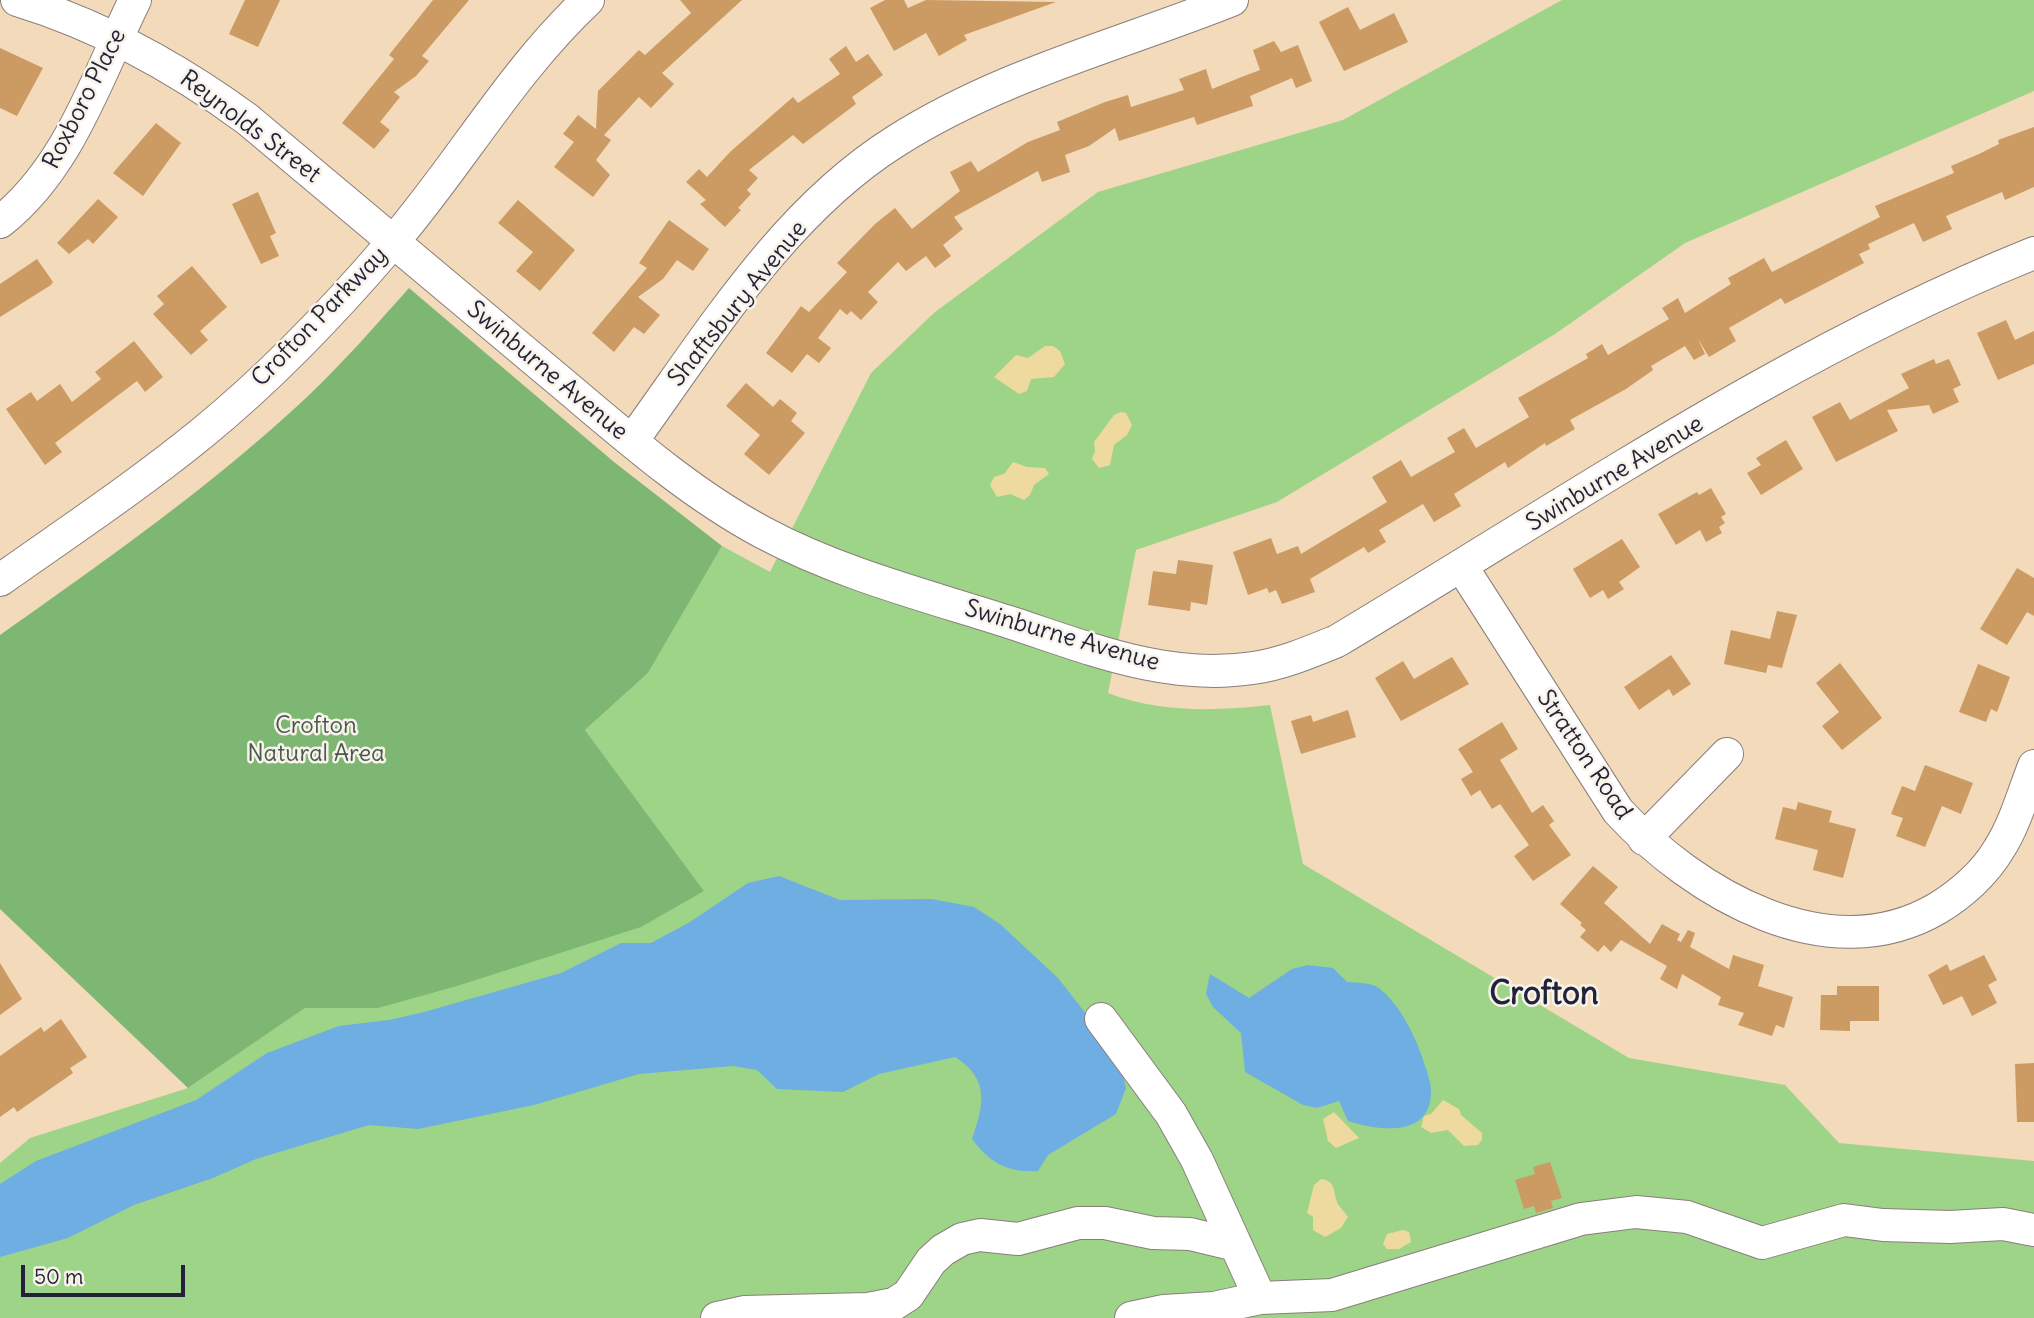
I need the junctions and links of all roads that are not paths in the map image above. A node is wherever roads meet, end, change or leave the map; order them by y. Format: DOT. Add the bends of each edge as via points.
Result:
graph roads {
  1 [pos="17,0"];
  2 [pos="135,0"];
  3 [pos="588,0"];
  4 [pos="1232,0"];
  5 [pos="116,37"];
  6 [pos="0,222"];
  7 [pos="393,242"];
  8 [pos="2034,253"];
  9 [pos="632,441"];
  10 [pos="1462,567"];
  11 [pos="0,580"];
  12 [pos="1727,754"];
  13 [pos="2034,766"];
  14 [pos="1644,839"];
  15 [pos="1101,1018"];
  16 [pos="2034,1230"];
  17 [pos="1236,1245"];
  18 [pos="1260,1298"];
  19 [pos="718,1318"];
  20 [pos="1131,1318"];
  1 -- 5 [label="street, Reynolds Street"];
  2 -- 5 [label="street, Roxboro Place"];
  3 -- 7 [label="street, Crofton Parkway" via="515,82"];
  4 -- 9 [label="street, Shaftsbury Avenue" via="1021,76 894,142 834,190 784,239"];
  5 -- 6 [label="street, Roxboro Place" via="44,180"];
  5 -- 7 [label="street, Reynolds Street" via="192,79 247,119"];
  7 -- 9 [label="street, Swinburne Avenue"];
  7 -- 11 [label="street, Crofton Parkway" via="282,361 203,432"];
  8 -- 10 [label="street, Swinburne Avenue" via="1973,277 1779,374"];
  9 -- 10 [label="street, Swinburne Avenue" via="712,503 808,556 1143,665 1207,672 1254,668 1294,658 1337,641"];
  10 -- 14 [label="street, Stratton Road" via="1593,776"];
  12 -- 14 [label="street"];
  13 -- 14 [label="street, Stratton Road" via="1999,851 1979,875 1952,899 1917,920 1880,930 1839,933 1787,922 1727,897"];
  15 -- 17 [label="street" via="1171,1114"];
  16 -- 18 [label="street" via="2003,1224 1950,1227 1844,1220 1762,1243 1688,1217 1636,1212 1581,1219 1332,1295"];
  17 -- 18 [label="street"];
  17 -- 19 [label="street" via="1105,1223 1078,1223 1018,1239 980,1235 943,1250 908,1295 894,1304 868,1309 744,1312"];
  18 -- 20 [label="street"];
}
